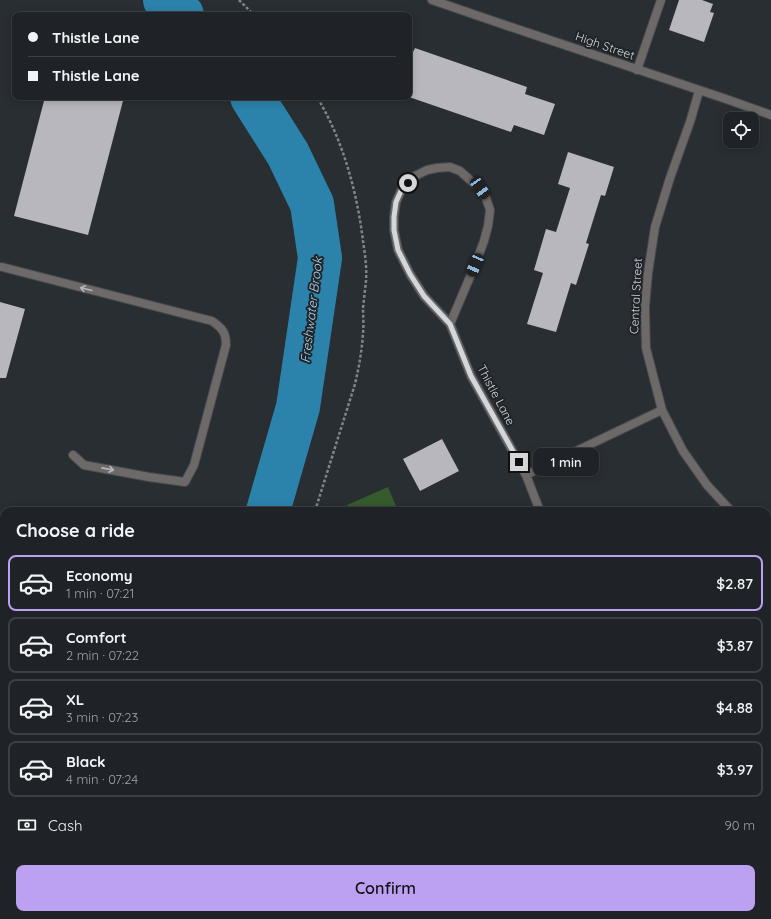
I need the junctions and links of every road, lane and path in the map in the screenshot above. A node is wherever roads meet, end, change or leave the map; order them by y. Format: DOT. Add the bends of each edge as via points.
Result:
graph roads {
  1 [pos="239,0"];
  2 [pos="432,0"];
  3 [pos="660,0"];
  4 [pos="251,12"];
  5 [pos="637,70"];
  6 [pos="699,91"];
  7 [pos="319,100"];
  8 [pos="771,115"];
  9 [pos="2,268"];
  10 [pos="450,324"];
  11 [pos="662,410"];
  12 [pos="73,455"];
  13 [pos="526,475"];
  14 [pos="316,507"];
  15 [pos="538,507"];
  16 [pos="727,507"];
  1 -- 4 [label="path"];
  2 -- 5 [label="street, High Street"];
  3 -- 5 [label="street"];
  5 -- 6 [label="street, High Street"];
  6 -- 8 [label="street, High Street"];
  6 -- 11 [label="street, Central Street" via="655,227 648,273 646,348"];
  7 -- 14 [label="path" via="327,114 352,182 361,222 366,281 360,363"];
  12 -- 9 [label="street, one-way" via="84,465 186,482 194,465 226,345 226,336 221,327 212,321"];
  10 -- 10 [label="street, Thistle Lane" via="424,296 410,274 398,250 394,230 396,202 401,191 415,176 437,168 460,171 480,188 490,210 484,241"];
  10 -- 13 [label="street, Thistle Lane" via="471,376"];
  11 -- 13 [label="street"];
  11 -- 16 [label="street, Central Street" via="683,451 707,485"];
  13 -- 15 [label="street, Thistle Lane"];
}
